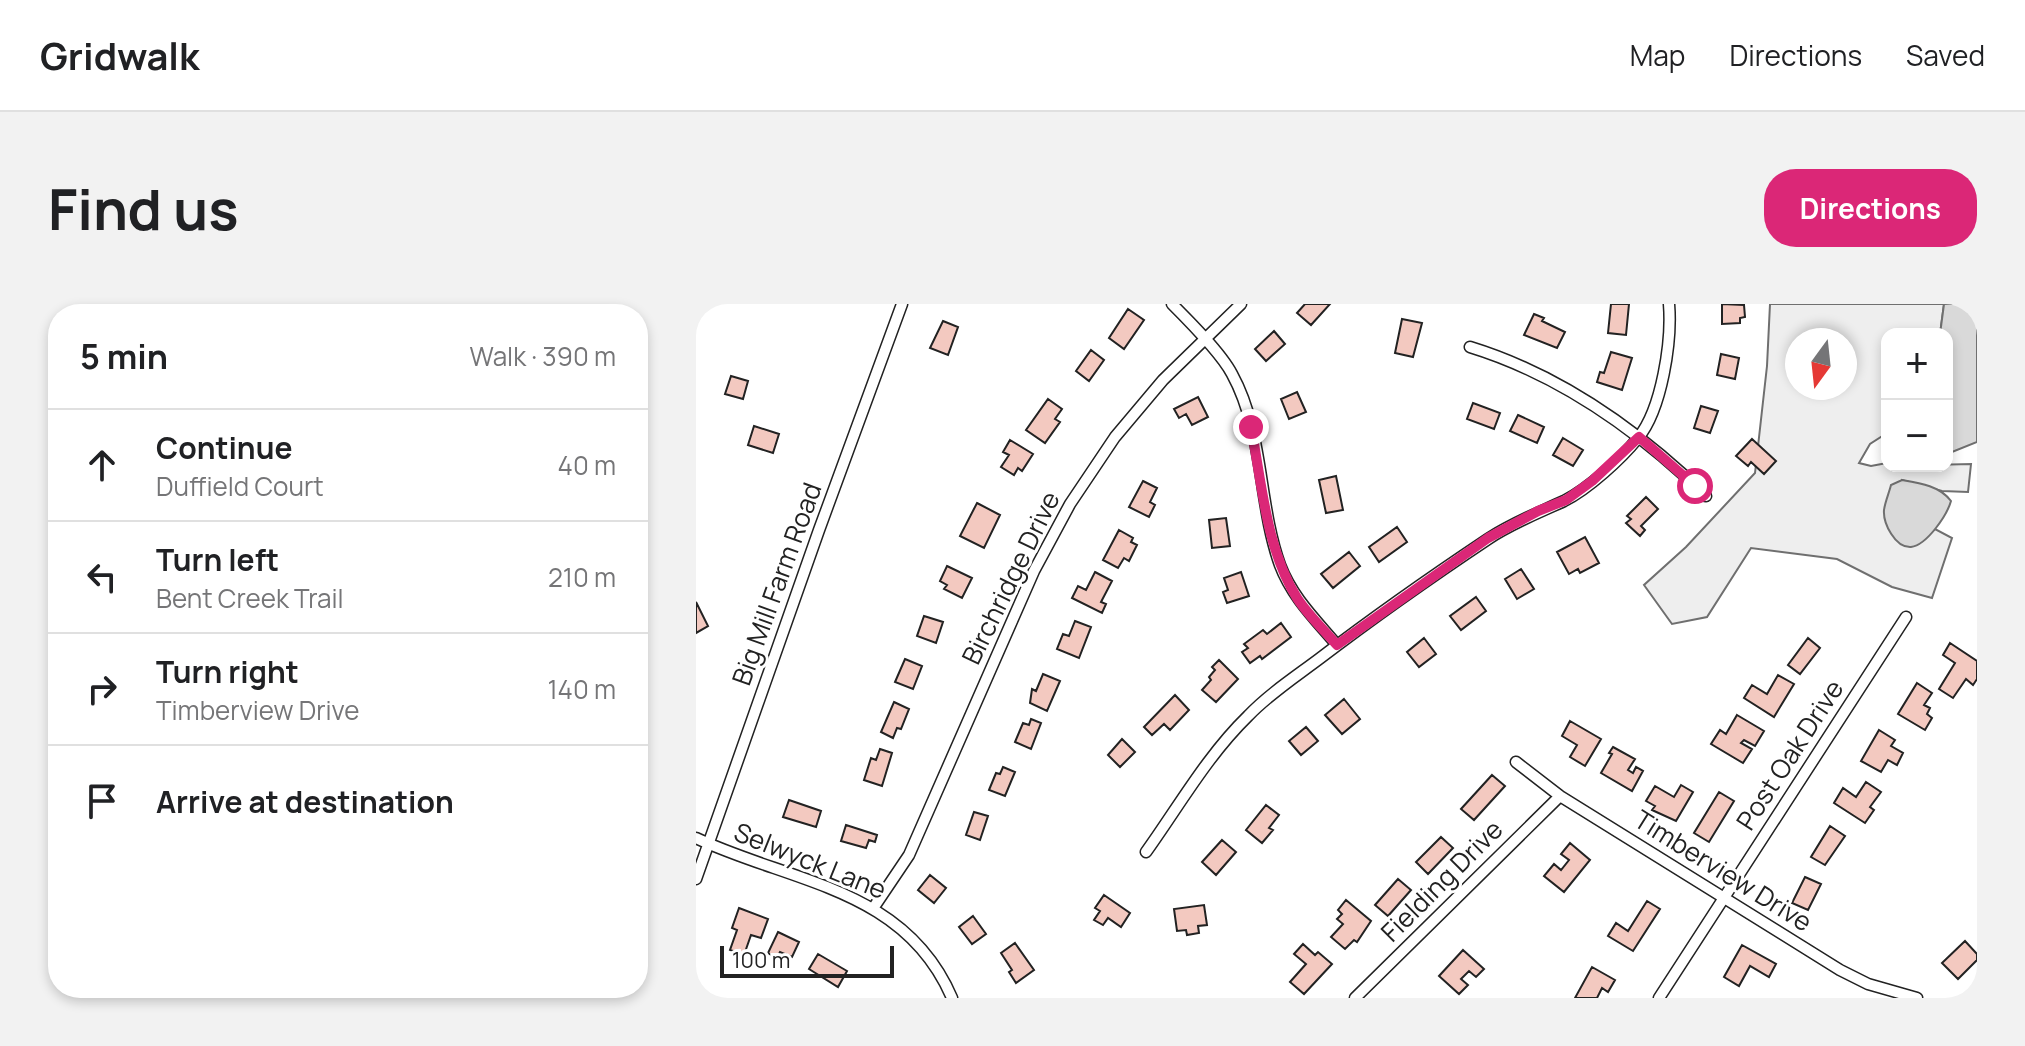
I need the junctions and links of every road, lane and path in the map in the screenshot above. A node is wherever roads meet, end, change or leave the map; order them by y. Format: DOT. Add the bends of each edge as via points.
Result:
graph roads {
  1 [pos="902,304"];
  2 [pos="1172,304"];
  3 [pos="1241,304"];
  4 [pos="1669,304"];
  5 [pos="1203,339"];
  6 [pos="1470,347"];
  7 [pos="1639,437"];
  8 [pos="1706,496"];
  9 [pos="1906,617"];
  10 [pos="1337,645"];
  11 [pos="1516,762"];
  12 [pos="1560,796"];
  13 [pos="696,838"];
  14 [pos="707,843"];
  15 [pos="1146,852"];
  16 [pos="696,879"];
  17 [pos="1723,897"];
  18 [pos="874,907"];
  19 [pos="952,998"];
  20 [pos="1355,998"];
  21 [pos="1659,998"];
  22 [pos="1917,998"];
  1 -- 14 [label="street, Big Mill Farm Road"];
  2 -- 5 [label="street"];
  3 -- 5 [label="street, Birchridge Drive"];
  4 -- 7 [label="street" via="1661,386"];
  5 -- 10 [label="street" via="1231,372 1243,399 1281,568 1298,600"];
  5 -- 18 [label="street, Birchridge Drive" via="1115,437 1070,504 1034,571 909,855"];
  6 -- 7 [label="street" via="1555,380"];
  7 -- 8 [label="street"];
  7 -- 10 [label="street" via="1575,494 1488,538"];
  9 -- 17 [label="street, Post Oak Drive"];
  10 -- 15 [label="street" via="1249,714 1204,765"];
  11 -- 12 [label="street, Timberview Drive"];
  12 -- 17 [label="street, Timberview Drive"];
  12 -- 20 [label="street, Fielding Drive"];
  13 -- 14 [label="street, Selwyck Lane"];
  14 -- 16 [label="street, Big Mill Farm Road"];
  14 -- 18 [label="street, Selwyck Lane"];
  17 -- 21 [label="street, Post Oak Drive"];
  17 -- 22 [label="street, Timberview Drive" via="1840,970"];
  18 -- 19 [label="street, Selwyck Lane" via="918,945"];
}
